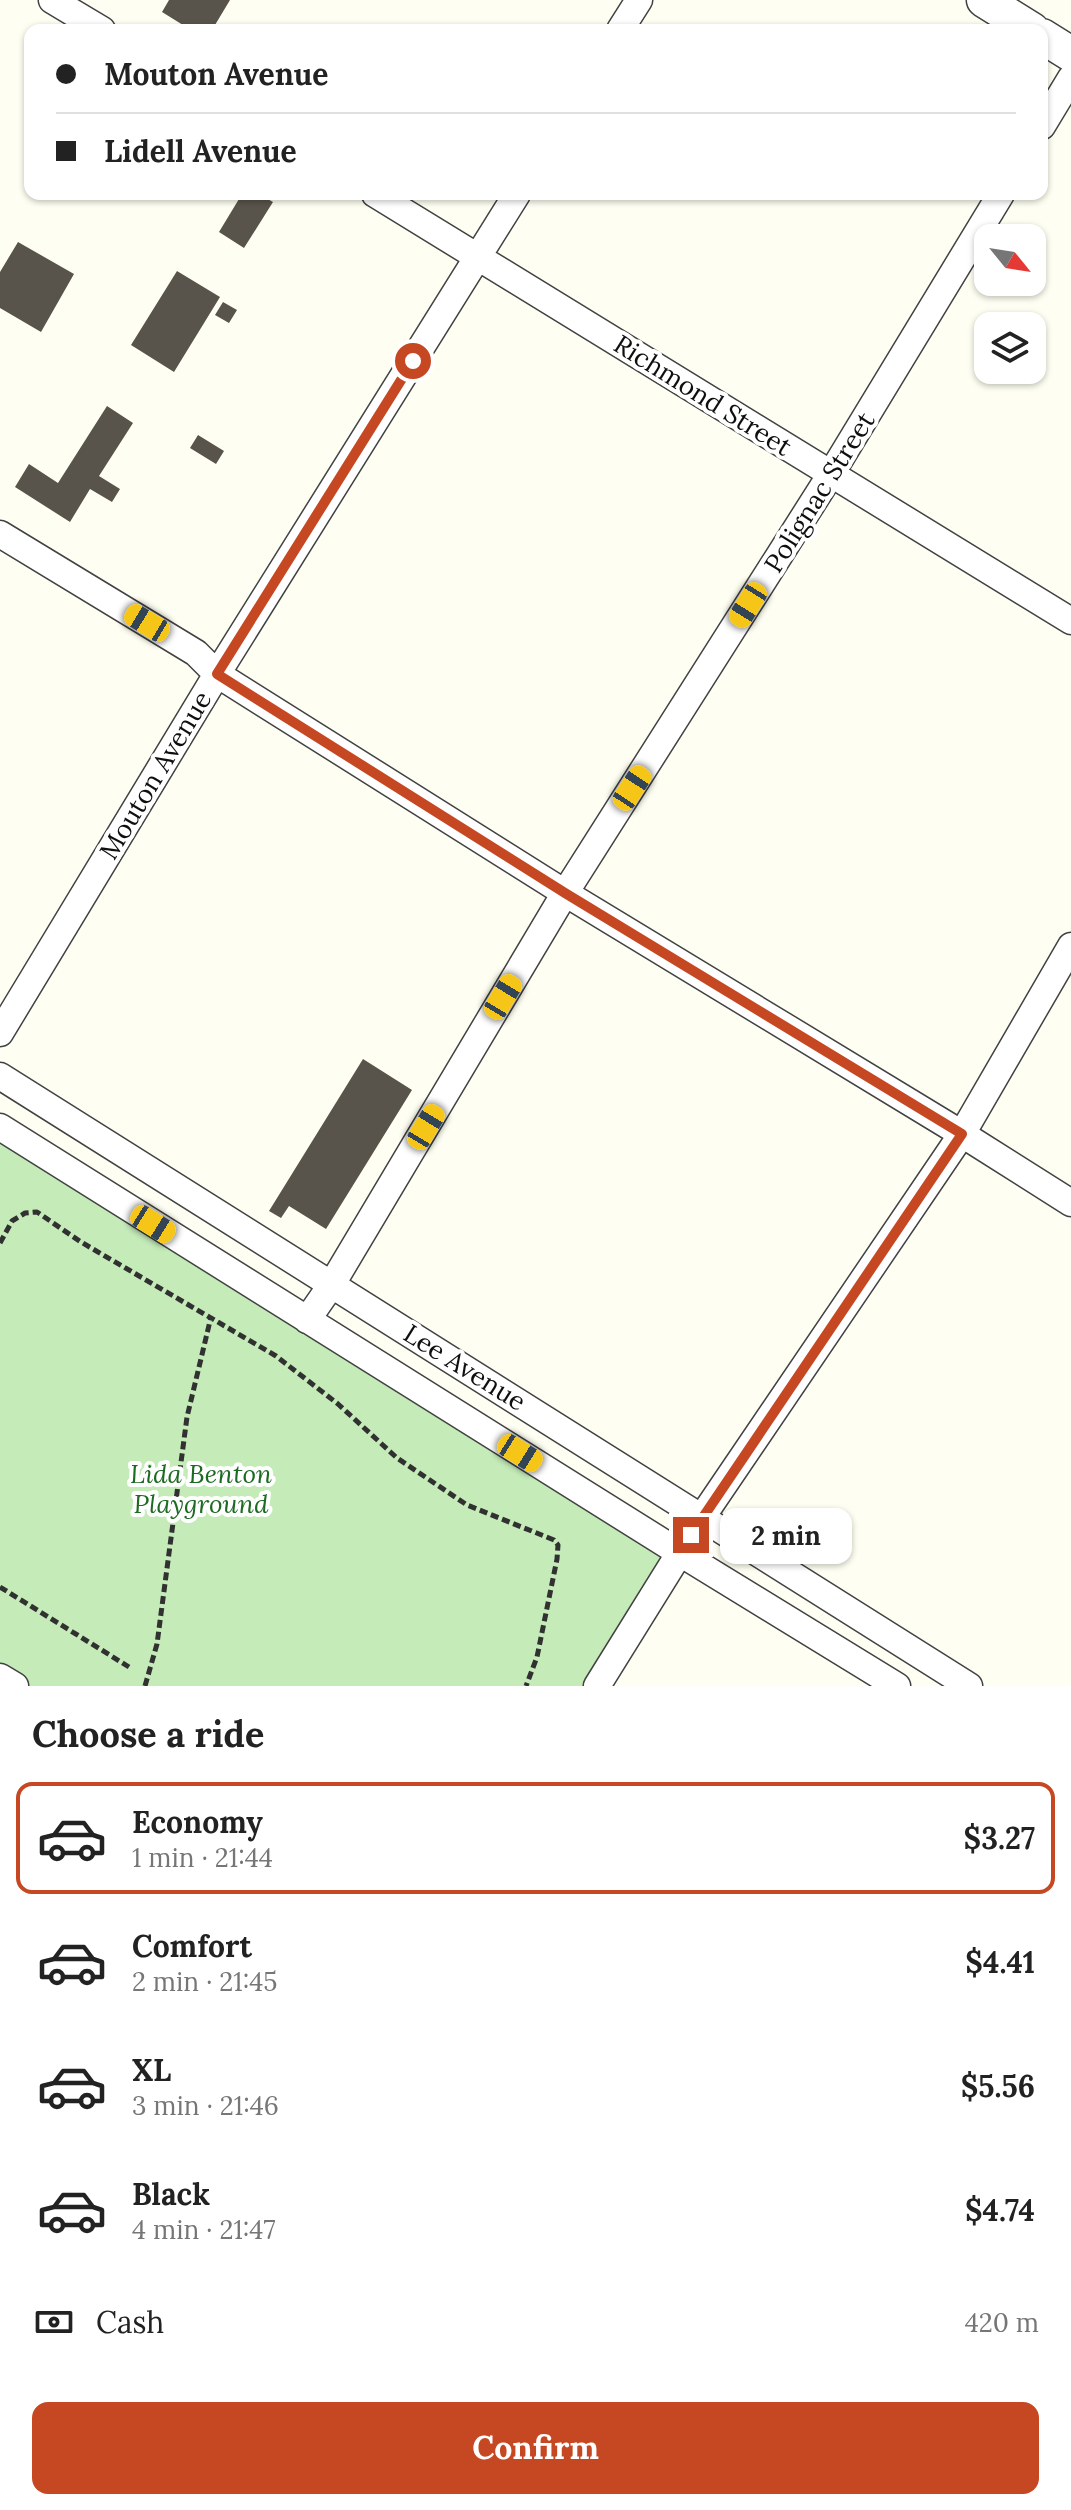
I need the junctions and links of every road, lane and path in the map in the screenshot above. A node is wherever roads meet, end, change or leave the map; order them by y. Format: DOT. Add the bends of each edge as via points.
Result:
graph roads {
  1 [pos="52,0"];
  2 [pos="639,0"];
  3 [pos="984,0"];
  4 [pos="92,24"];
  5 [pos="624,24"];
  6 [pos="1022,24"];
  7 [pos="1048,40"];
  8 [pos="1071,54"];
  9 [pos="1071,78"];
  10 [pos="1048,116"];
  11 [pos="385,200"];
  12 [pos="513,200"];
  13 [pos="997,200"];
  14 [pos="478,256"];
  15 [pos="831,474"];
  16 [pos="0,534"];
  17 [pos="1071,621"];
  18 [pos="217,674"];
  19 [pos="565,893"];
  20 [pos="1071,946"];
  21 [pos="0,1033"];
  22 [pos="0,1076"];
  23 [pos="0,1127"];
  24 [pos="962,1134"];
  25 [pos="1071,1203"];
  26 [pos="0,1243"];
  27 [pos="332,1284"];
  28 [pos="211,1317"];
  29 [pos="307,1320"];
  30 [pos="702,1517"];
  31 [pos="680,1553"];
  32 [pos="0,1587"];
  33 [pos="129,1667"];
  34 [pos="0,1677"];
  35 [pos="15,1686"];
  36 [pos="145,1686"];
  37 [pos="526,1686"];
  38 [pos="597,1686"];
  39 [pos="897,1686"];
  40 [pos="969,1686"];
  1 -- 4 [label="street"];
  2 -- 5 [label="street"];
  3 -- 6 [label="street"];
  7 -- 8 [label="street"];
  9 -- 10 [label="street"];
  11 -- 14 [label="street, Richmond Street"];
  12 -- 14 [label="street, Mouton Avenue"];
  13 -- 15 [label="street, Polignac Street"];
  14 -- 15 [label="street, Richmond Street"];
  14 -- 18 [label="street, Mouton Avenue"];
  15 -- 17 [label="street, Richmond Street"];
  15 -- 19 [label="street, Polignac Street"];
  16 -- 18 [label="street" via="196,653"];
  18 -- 19 [label="street"];
  18 -- 21 [label="street, Mouton Avenue"];
  19 -- 24 [label="street"];
  19 -- 27 [label="street, Polignac Street"];
  20 -- 24 [label="street"];
  22 -- 27 [label="street, Lee Avenue"];
  23 -- 29 [label="street, Lee Avenue"];
  24 -- 25 [label="street"];
  24 -- 30 [label="street"];
  26 -- 28 [label="path" via="12,1221 37,1212"];
  27 -- 29 [label="street, Polignac Street"];
  27 -- 30 [label="street, Lee Avenue"];
  28 -- 36 [label="path" via="187,1417 157,1644"];
  28 -- 37 [label="path" via="301,1374 397,1458 467,1505 554,1540 557,1559"];
  29 -- 31 [label="street, Lee Avenue"];
  30 -- 31 [label="street"];
  30 -- 40 [label="street, Lee Avenue"];
  31 -- 38 [label="street"];
  31 -- 39 [label="street, Lee Avenue"];
  32 -- 33 [label="path"];
  34 -- 35 [label="street"];
}
